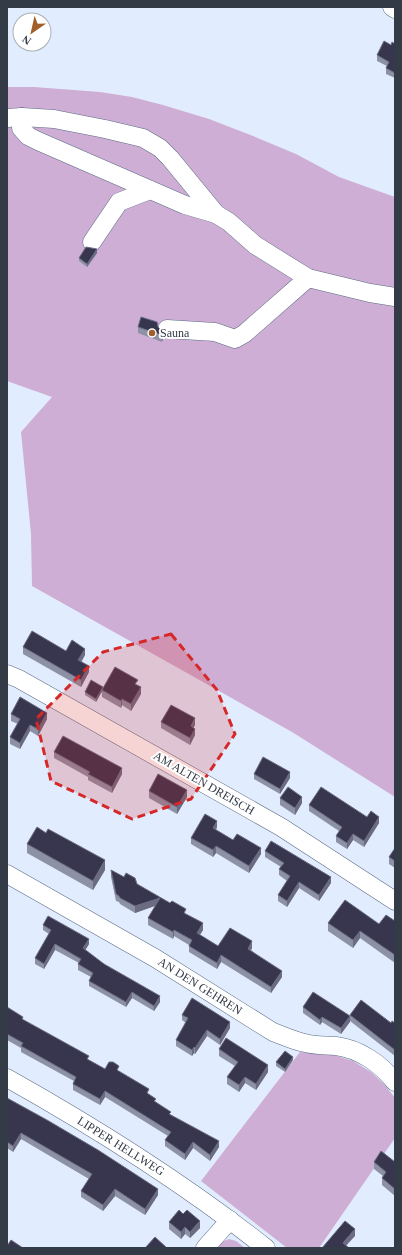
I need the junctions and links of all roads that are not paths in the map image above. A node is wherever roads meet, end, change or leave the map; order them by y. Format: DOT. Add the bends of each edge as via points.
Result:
graph roads {
  1 [pos="392,7"];
  2 [pos="395,9"];
  3 [pos="14,118"];
  4 [pos="150,190"];
  5 [pos="216,214"];
  6 [pos="92,242"];
  7 [pos="308,278"];
  8 [pos="395,297"];
  9 [pos="167,329"];
  10 [pos="7,674"];
  11 [pos="7,874"];
  12 [pos="395,901"];
  13 [pos="7,1078"];
  14 [pos="395,1082"];
  15 [pos="230,1220"];
  16 [pos="205,1248"];
  17 [pos="266,1248"];
  1 -- 2 [label="street"];
  3 -- 4 [label="street" via="28,136"];
  3 -- 5 [label="street" via="54,119 143,138 160,148 170,158"];
  4 -- 5 [label="street" via="185,205"];
  4 -- 6 [label="street" via="119,202"];
  5 -- 7 [label="street" via="255,245"];
  7 -- 8 [label="street"];
  7 -- 9 [label="street" via="254,326 235,339 215,332"];
  10 -- 12 [label="street, AM ALTEN DREISCH" via="280,827"];
  11 -- 14 [label="street, AN DEN GEHREN" via="155,958 273,1032 307,1044 348,1048 376,1064"];
  13 -- 15 [label="street, LIPPER HELLWEG" via="154,1166"];
  15 -- 16 [label="street"];
  15 -- 17 [label="street, LIPPER HELLWEG"];
}
